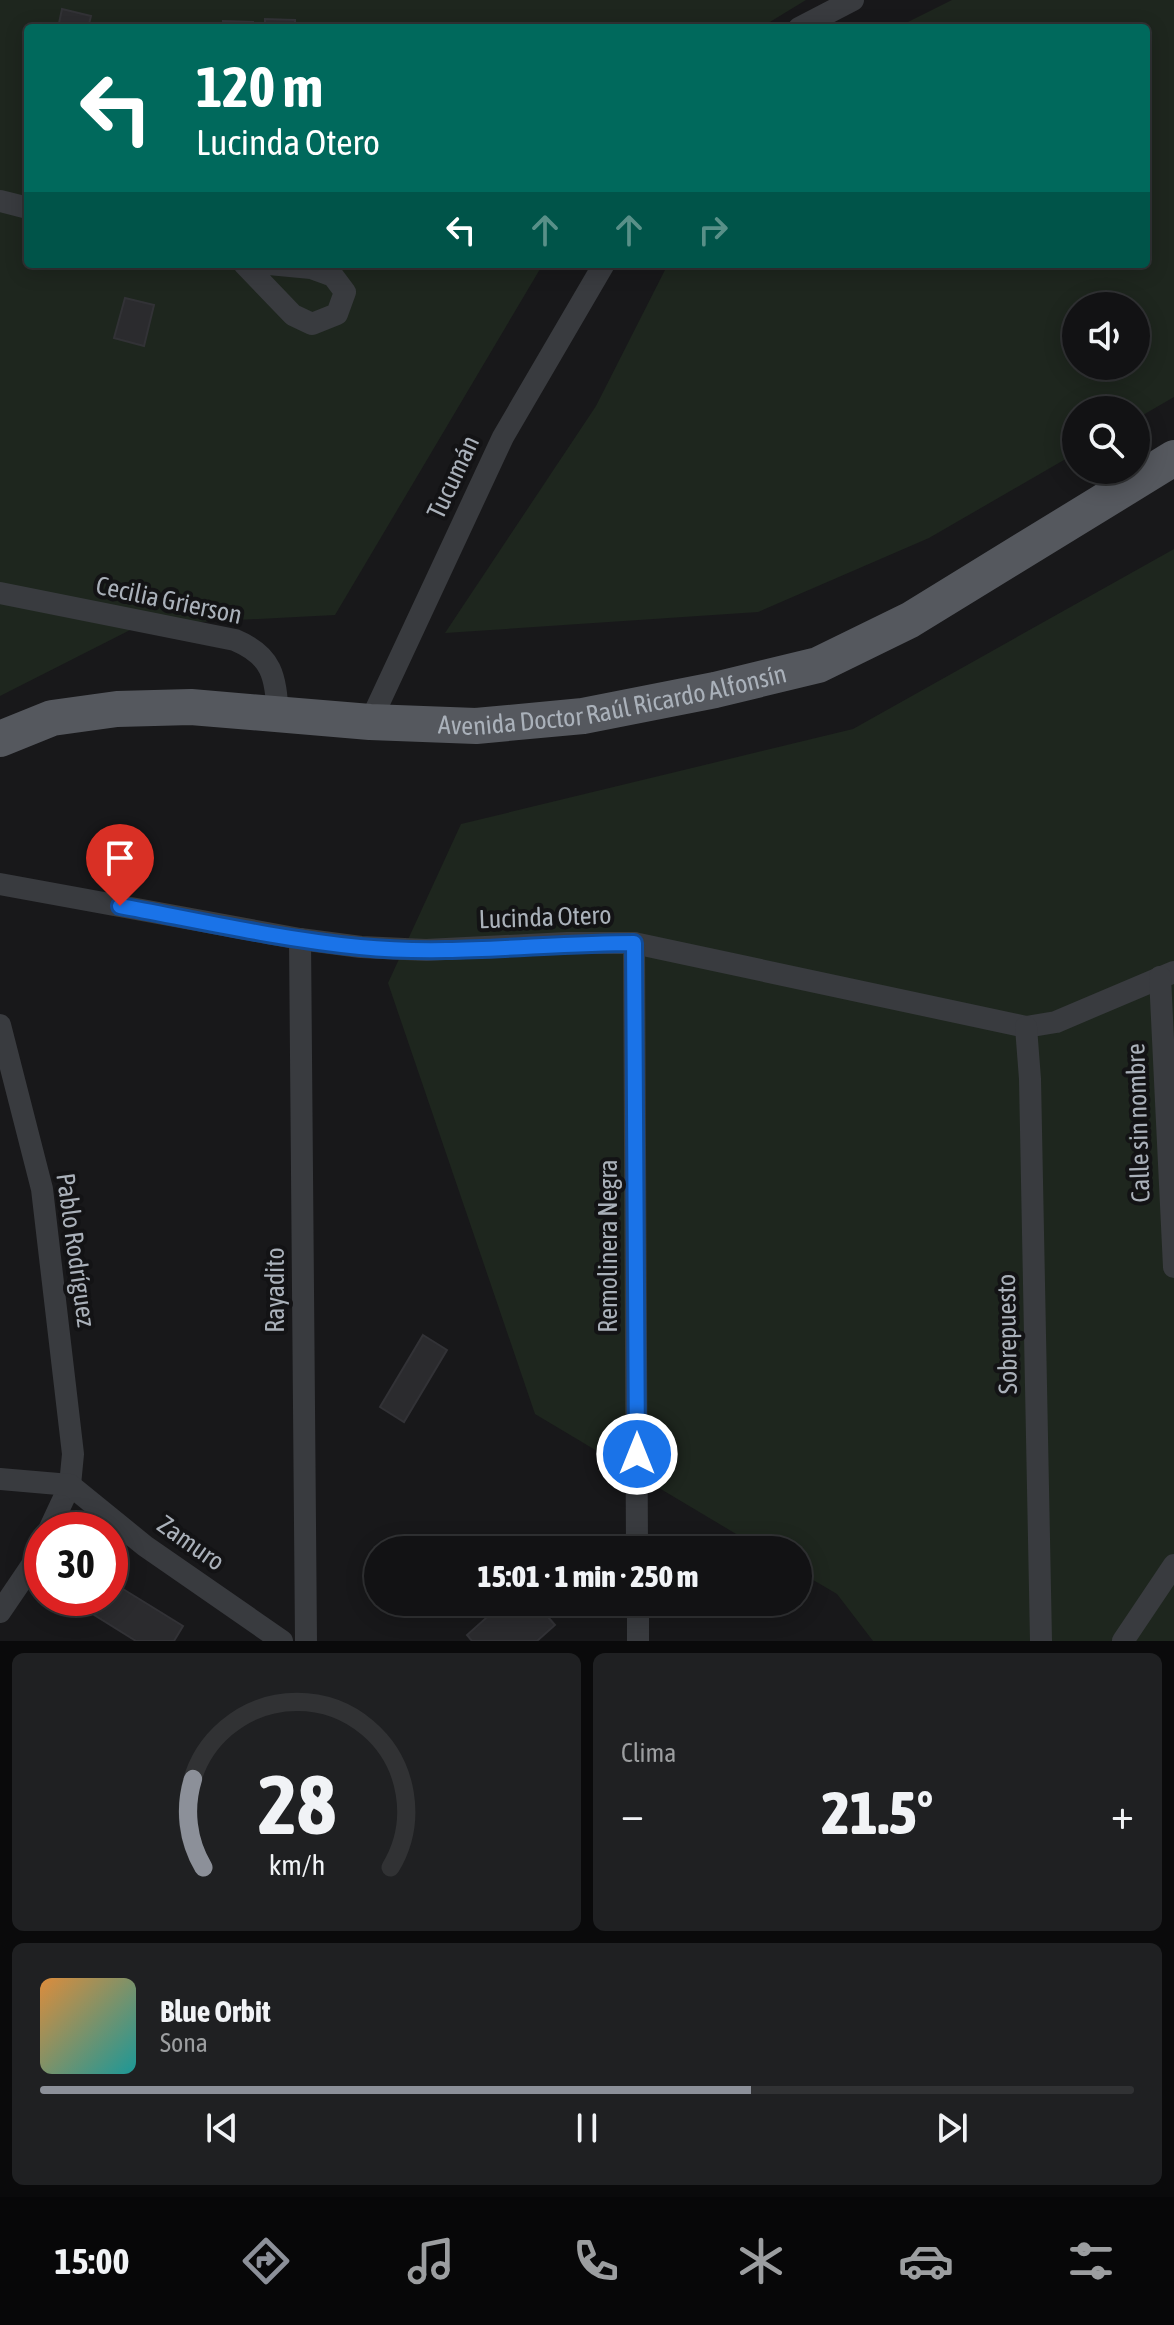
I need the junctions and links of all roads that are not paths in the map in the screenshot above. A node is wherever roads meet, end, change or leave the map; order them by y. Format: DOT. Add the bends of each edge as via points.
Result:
graph roads {
  1 [pos="853,0"];
  2 [pos="807,24"];
  3 [pos="0,201"];
  4 [pos="24,207"];
  5 [pos="248,268"];
  6 [pos="311,268"];
  7 [pos="602,268"];
  8 [pos="1174,458"];
  9 [pos="0,593"];
  10 [pos="278,714"];
  11 [pos="370,722"];
  12 [pos="0,739"];
  13 [pos="0,884"];
  14 [pos="300,939"];
  15 [pos="634,943"];
  16 [pos="1167,974"];
  17 [pos="0,1025"];
  18 [pos="1026,1027"];
  19 [pos="1174,1267"];
  20 [pos="0,1479"];
  21 [pos="70,1485"];
  22 [pos="57,1512"];
  23 [pos="637,1536"];
  24 [pos="1174,1565"];
  25 [pos="24,1577"];
  26 [pos="0,1612"];
  27 [pos="638,1616"];
  28 [pos="282,1641"];
  29 [pos="306,1641"];
  30 [pos="638,1641"];
  31 [pos="1041,1641"];
  32 [pos="1123,1641"];
  1 -- 2 [label="street"];
  3 -- 4 [label="street"];
  5 -- 6 [label="street" via="293,315 312,324 337,314 345,292 333,276"];
  7 -- 11 [label="street, Tucumán" via="503,437"];
  8 -- 11 [label="main road, Avenida Doctor Raúl Ricardo Alfonsín" via="910,620 818,665 583,716 476,726"];
  9 -- 10 [label="street, Cecilia Grierson" via="252,647 266,659 276,686"];
  10 -- 11 [label="main road, Avenida Doctor Raúl Ricardo Alfonsín"];
  10 -- 12 [label="main road, Avenida Doctor Raúl Ricardo Alfonsín" via="191,707 117,709 52,718"];
  13 -- 14 [label="street, Lucinda Otero"];
  14 -- 15 [label="street, Lucinda Otero" via="426,950"];
  14 -- 29 [label="street, Rayadito"];
  15 -- 18 [label="street, Lucinda Otero"];
  15 -- 23 [label="street, Remolinera Negra"];
  16 -- 18 [label="street, Lucinda Otero" via="1056,1022"];
  16 -- 19 [label="street, Calle sin nombre"];
  17 -- 21 [label="street, Pablo Rodríguez" via="42,1189 73,1454"];
  18 -- 31 [label="street, Sobrepuesto"];
  20 -- 21 [label="street"];
  21 -- 22 [label="street, Pablo Rodríguez"];
  21 -- 28 [label="street, Zamuro" via="145,1546"];
  24 -- 32 [label="street"];
  25 -- 26 [label="street"];
  27 -- 30 [label="street"];
}
